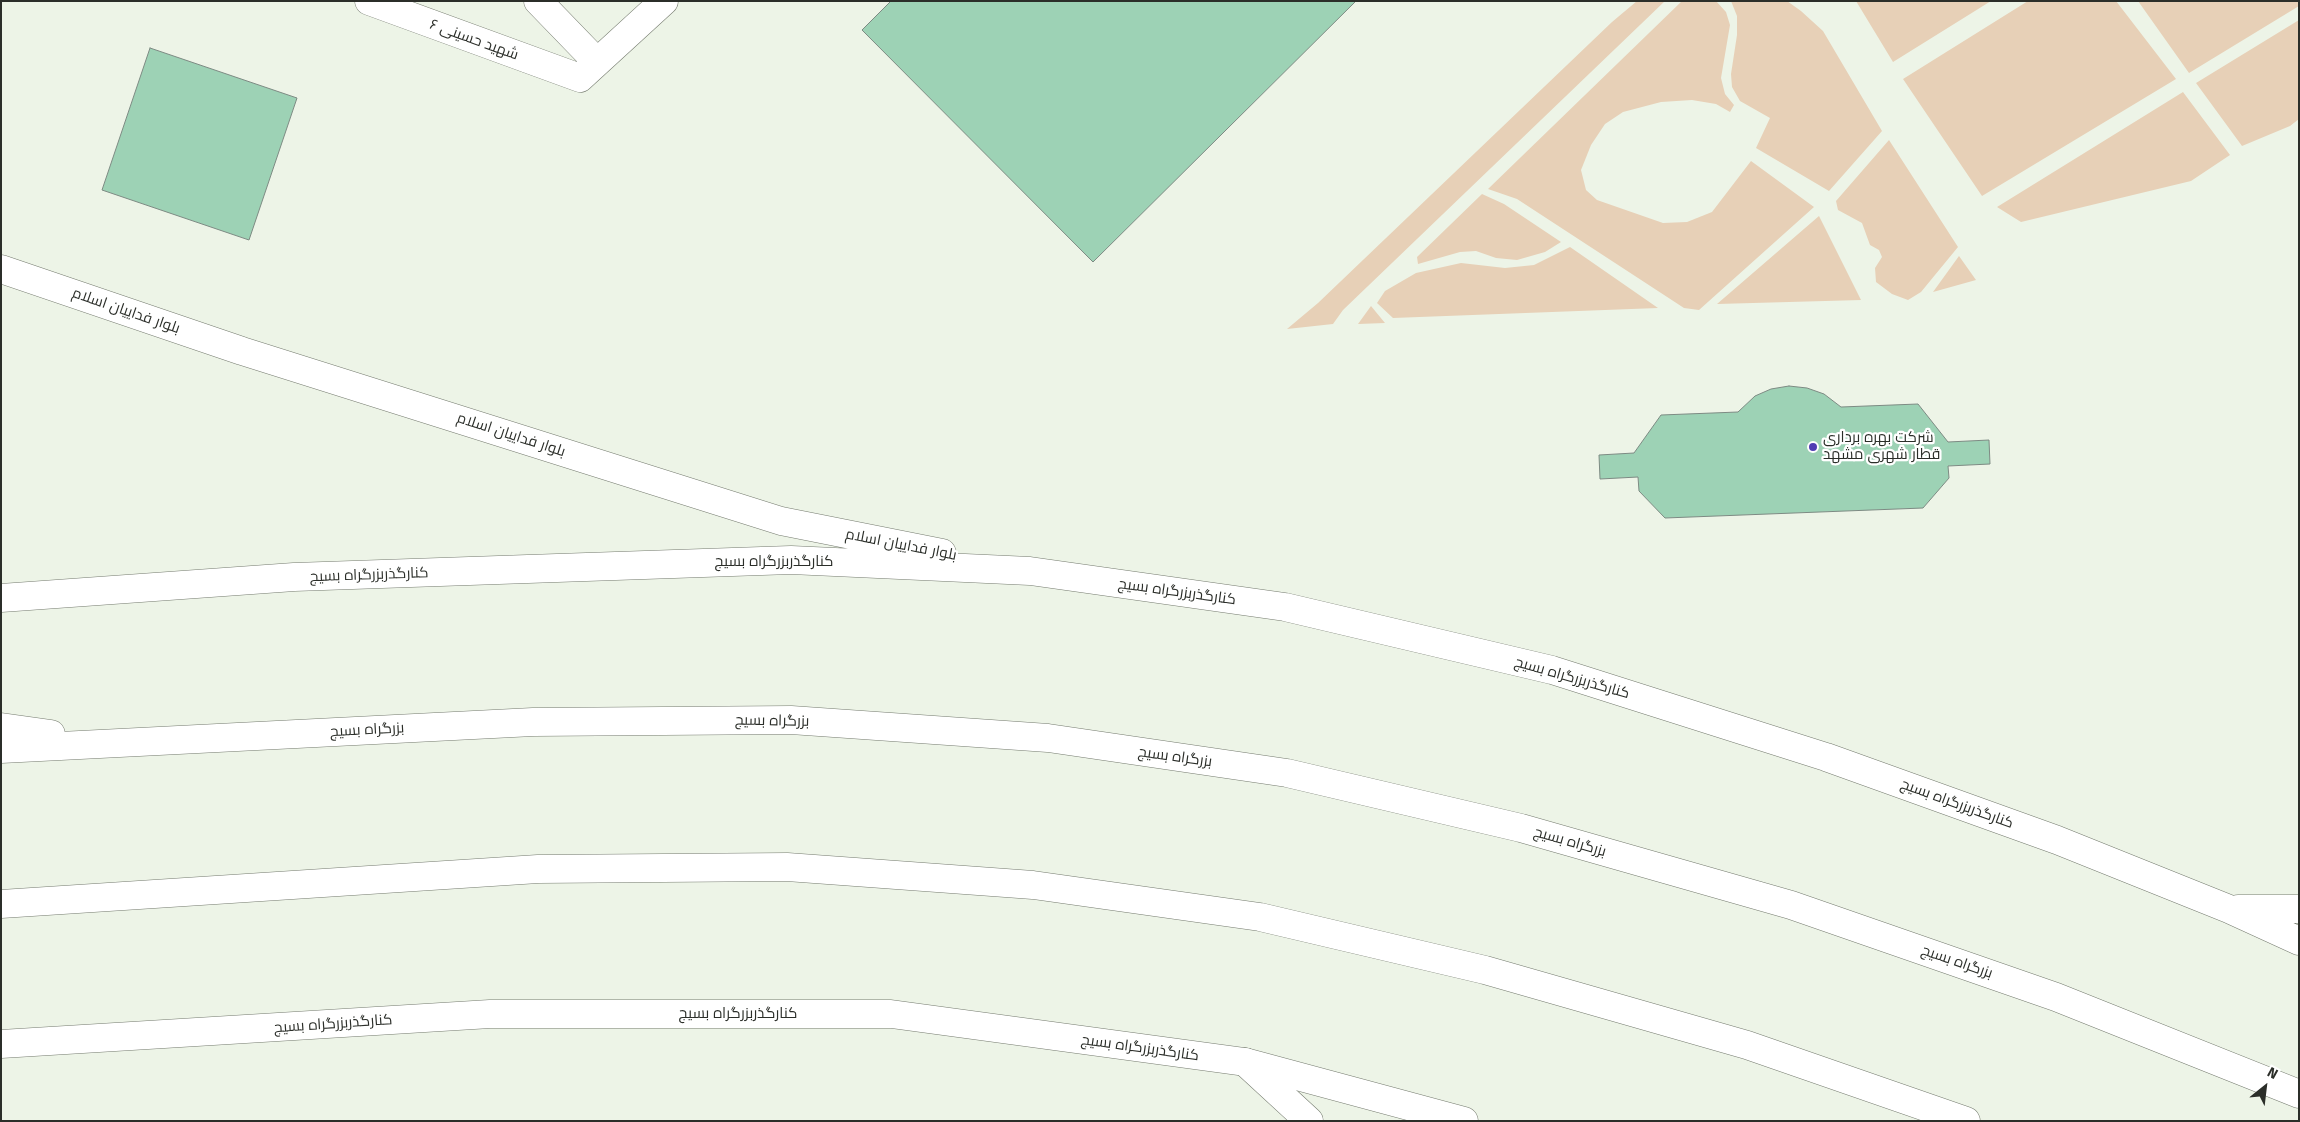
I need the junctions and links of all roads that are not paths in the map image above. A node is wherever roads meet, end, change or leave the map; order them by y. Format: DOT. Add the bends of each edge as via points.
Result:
graph roads {
  1 [pos="369,1"];
  2 [pos="538,1"];
  3 [pos="664,1"];
  4 [pos="588,70"];
  5 [pos="1,269"];
  6 [pos="1030,571"];
  7 [pos="1,598"];
  8 [pos="1,727"];
  9 [pos="114,742"];
  10 [pos="1,749"];
  11 [pos="1,904"];
  12 [pos="2229,908"];
  13 [pos="2299,909"];
  14 [pos="2299,941"];
  15 [pos="1,1044"];
  16 [pos="1245,1062"];
  17 [pos="2299,1094"];
  18 [pos="1309,1121"];
  19 [pos="1464,1121"];
  20 [pos="1966,1121"];
  1 -- 4 [label="main road, شهید حسینی ۶"];
  2 -- 4 [label="main road"];
  3 -- 4 [label="main road"];
  5 -- 6 [label="main road, بلوار فداییان اسلام" via="242,350 781,521"];
  6 -- 7 [label="main road, کنارگذربزرگراه بسیج" via="781,560 294,577"];
  6 -- 12 [label="main road, کنارگذربزرگراه بسیج" via="1285,608 1552,670 1826,756 2057,840"];
  8 -- 9 [label="main road"];
  9 -- 10 [label="main road, بزرگراه بسیج"];
  9 -- 17 [label="main road, بزرگراه بسیج" via="533,722 791,720 1048,738 1287,773 1521,828 1791,905 2056,996"];
  11 -- 20 [label="main road" via="538,869 787,867 1033,885 1260,917 1485,970 1747,1045"];
  12 -- 13 [label="main road"];
  12 -- 14 [label="main road, کنارگذربزرگراه بسیج"];
  15 -- 16 [label="main road, کنارگذربزرگراه بسیج" via="490,1014 891,1014"];
  16 -- 18 [label="main road"];
  16 -- 19 [label="main road, کنارگذربزرگراه بسیج"];
}
